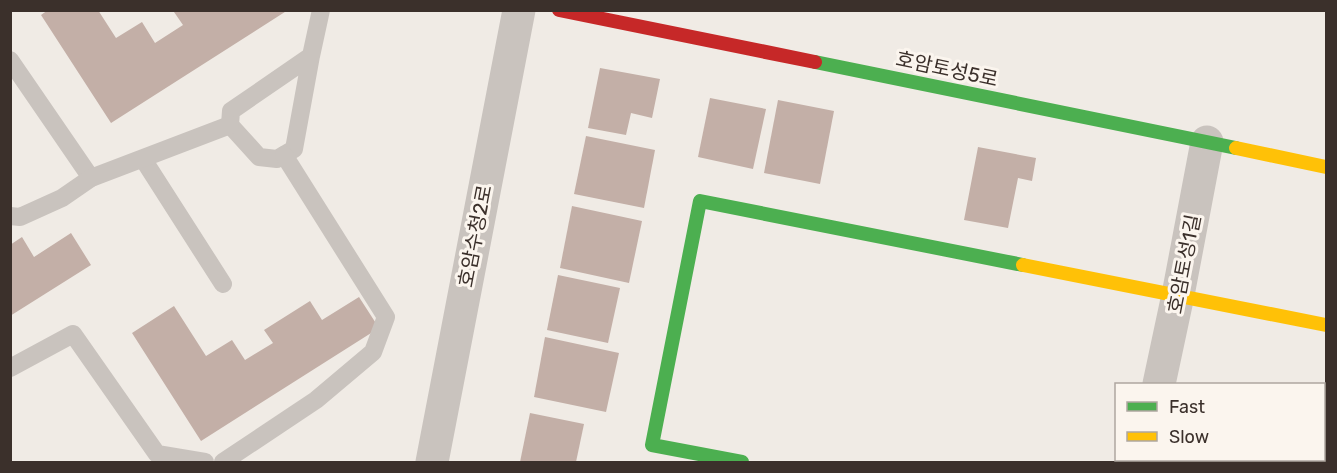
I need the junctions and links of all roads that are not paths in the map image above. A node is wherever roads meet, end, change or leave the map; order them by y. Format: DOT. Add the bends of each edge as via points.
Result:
graph roads {
  1 [pos="321,10"];
  2 [pos="519,10"];
  3 [pos="560,10"];
  4 [pos="311,56"];
  5 [pos="10,60"];
  6 [pos="230,125"];
  7 [pos="1207,142"];
  8 [pos="284,155"];
  9 [pos="143,159"];
  10 [pos="1326,167"];
  11 [pos="91,178"];
  12 [pos="10,216"];
  13 [pos="223,284"];
  14 [pos="1178,295"];
  15 [pos="1326,325"];
  16 [pos="10,368"];
  17 [pos="1159,383"];
  18 [pos="205,462"];
  19 [pos="223,462"];
  20 [pos="432,462"];
  21 [pos="742,462"];
  1 -- 4 [label="lane"];
  2 -- 20 [label="street, 호암수청2로"];
  3 -- 7 [label="street, 호암토성5로"];
  4 -- 6 [label="lane" via="231,111"];
  4 -- 8 [label="lane" via="294,149"];
  5 -- 11 [label="lane"];
  6 -- 8 [label="lane" via="259,158 277,159"];
  6 -- 9 [label="lane"];
  7 -- 10 [label="street, 호암토성5로"];
  7 -- 14 [label="street, 호암토성1길"];
  8 -- 19 [label="lane" via="386,317 373,352 316,400"];
  9 -- 11 [label="lane"];
  9 -- 13 [label="lane"];
  11 -- 12 [label="lane" via="62,198 20,217"];
  14 -- 15 [label="street"];
  14 -- 17 [label="street, 호암토성1길"];
  14 -- 21 [label="street" via="700,201 651,445"];
  16 -- 18 [label="lane" via="73,334 157,454"];
}
